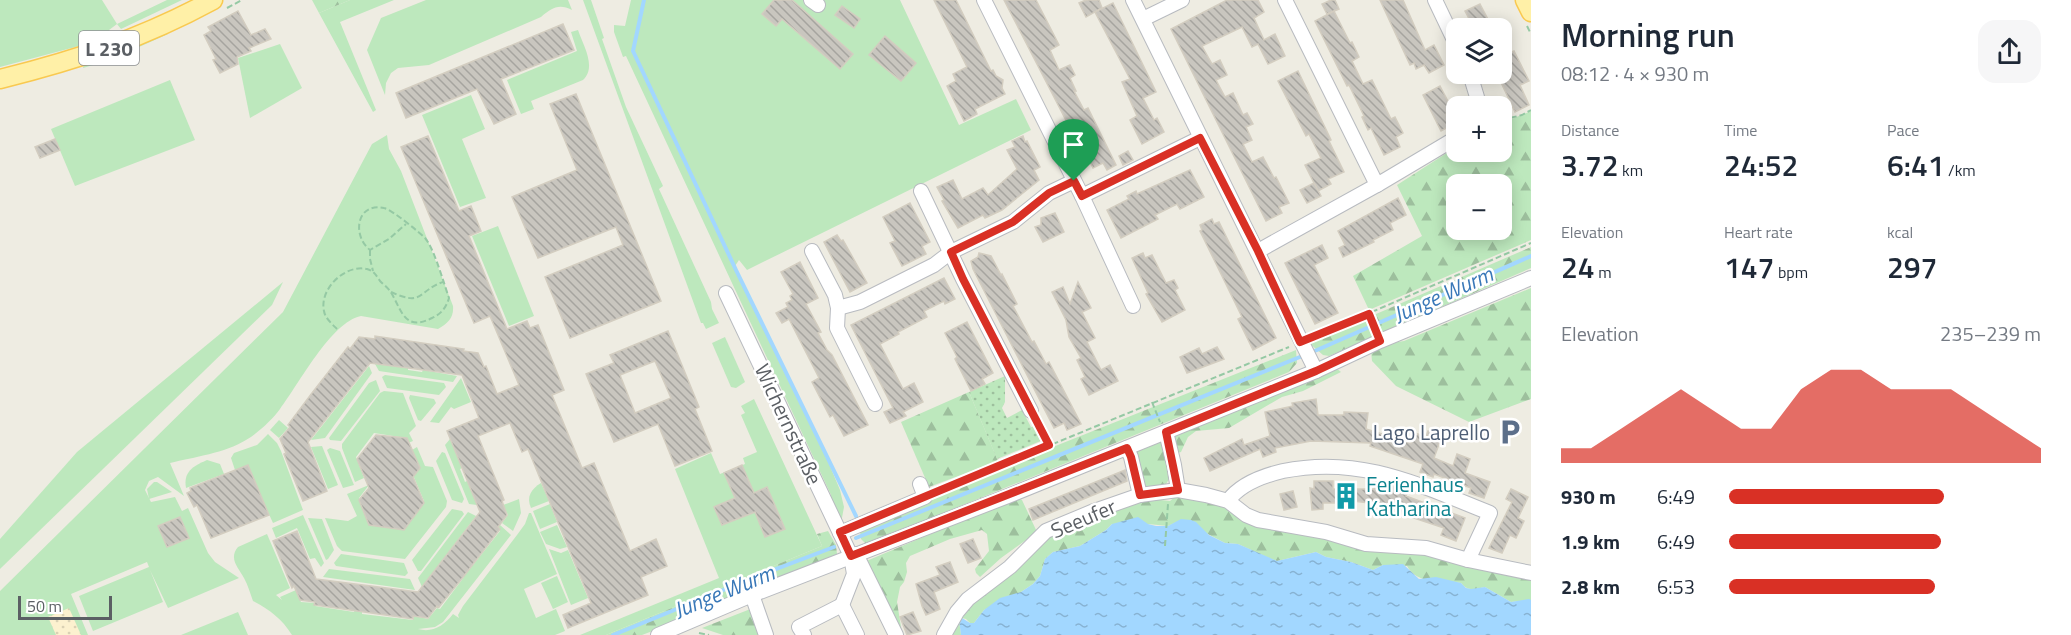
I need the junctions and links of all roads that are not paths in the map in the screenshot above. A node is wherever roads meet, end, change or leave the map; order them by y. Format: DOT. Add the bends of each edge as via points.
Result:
graph roads {
  1 [pos="213,0"];
  2 [pos="984,0"];
  3 [pos="1133,0"];
  4 [pos="1182,0"];
  5 [pos="1285,0"];
  6 [pos="1435,0"];
  7 [pos="1525,0"];
  8 [pos="1531,12"];
  9 [pos="1143,19"];
  10 [pos="1446,23"];
  11 [pos="0,79"];
  12 [pos="1200,138"];
  13 [pos="1446,144"];
  14 [pos="1074,181"];
  15 [pos="1377,185"];
  16 [pos="921,191"];
  17 [pos="1082,196"];
  18 [pos="812,251"];
  19 [pos="1258,251"];
  20 [pos="951,252"];
  21 [pos="1531,278"];
  22 [pos="726,292"];
  23 [pos="1133,306"];
  24 [pos="838,309"];
  25 [pos="1316,371"];
  26 [pos="874,404"];
  27 [pos="1031,411"];
  28 [pos="1163,427"];
  29 [pos="1127,448"];
  30 [pos="923,490"];
  31 [pos="1178,490"];
  32 [pos="1140,495"];
  33 [pos="1228,501"];
  34 [pos="840,532"];
  35 [pos="854,555"];
  36 [pos="1468,560"];
  37 [pos="1531,573"];
  38 [pos="752,595"];
  39 [pos="842,605"];
  40 [pos="658,635"];
  41 [pos="766,635"];
  42 [pos="804,635"];
  43 [pos="857,635"];
  44 [pos="896,635"];
  45 [pos="944,635"];
  1 -- 11 [label="main road, L 230" via="119,45"];
  2 -- 14 [label="street"];
  3 -- 9 [label="street"];
  4 -- 9 [label="street"];
  5 -- 15 [label="street"];
  6 -- 10 [label="street"];
  7 -- 8 [label="main road"];
  9 -- 12 [label="street"];
  12 -- 17 [label="street"];
  12 -- 19 [label="street"];
  13 -- 15 [label="street"];
  14 -- 17 [label="street"];
  14 -- 20 [label="street" via="1049,193 1013,222"];
  15 -- 19 [label="street"];
  16 -- 20 [label="street"];
  17 -- 23 [label="street"];
  18 -- 24 [label="street"];
  19 -- 25 [label="street"];
  20 -- 24 [label="street" via="934,265"];
  20 -- 27 [label="street"];
  21 -- 25 [label="street"];
  22 -- 34 [label="street, Wichernstraße"];
  24 -- 26 [label="street" via="837,328"];
  25 -- 28 [label="street"];
  28 -- 29 [label="street"];
  28 -- 31 [label="street"];
  29 -- 32 [label="street"];
  29 -- 35 [label="street"];
  30 -- 34 [label="street"];
  31 -- 32 [label="street, Seeufer"];
  31 -- 33 [label="street, Seeufer"];
  32 -- 45 [label="street, Seeufer" via="1046,531 1010,567 968,599"];
  33 -- 36 [label="street, Seeufer" via="1258,520 1373,545 1426,548"];
  33 -- 36 [label="street" via="1243,486 1274,473 1334,465 1371,471 1490,513"];
  34 -- 35 [label="street, Wichernstraße"];
  35 -- 38 [label="street"];
  35 -- 39 [label="street" via="854,574"];
  35 -- 44 [label="street, Wichernstraße"];
  36 -- 37 [label="street, Seeufer"];
  38 -- 40 [label="street"];
  38 -- 41 [label="street"];
  39 -- 42 [label="street" via="800,627"];
  39 -- 43 [label="street"];
}
